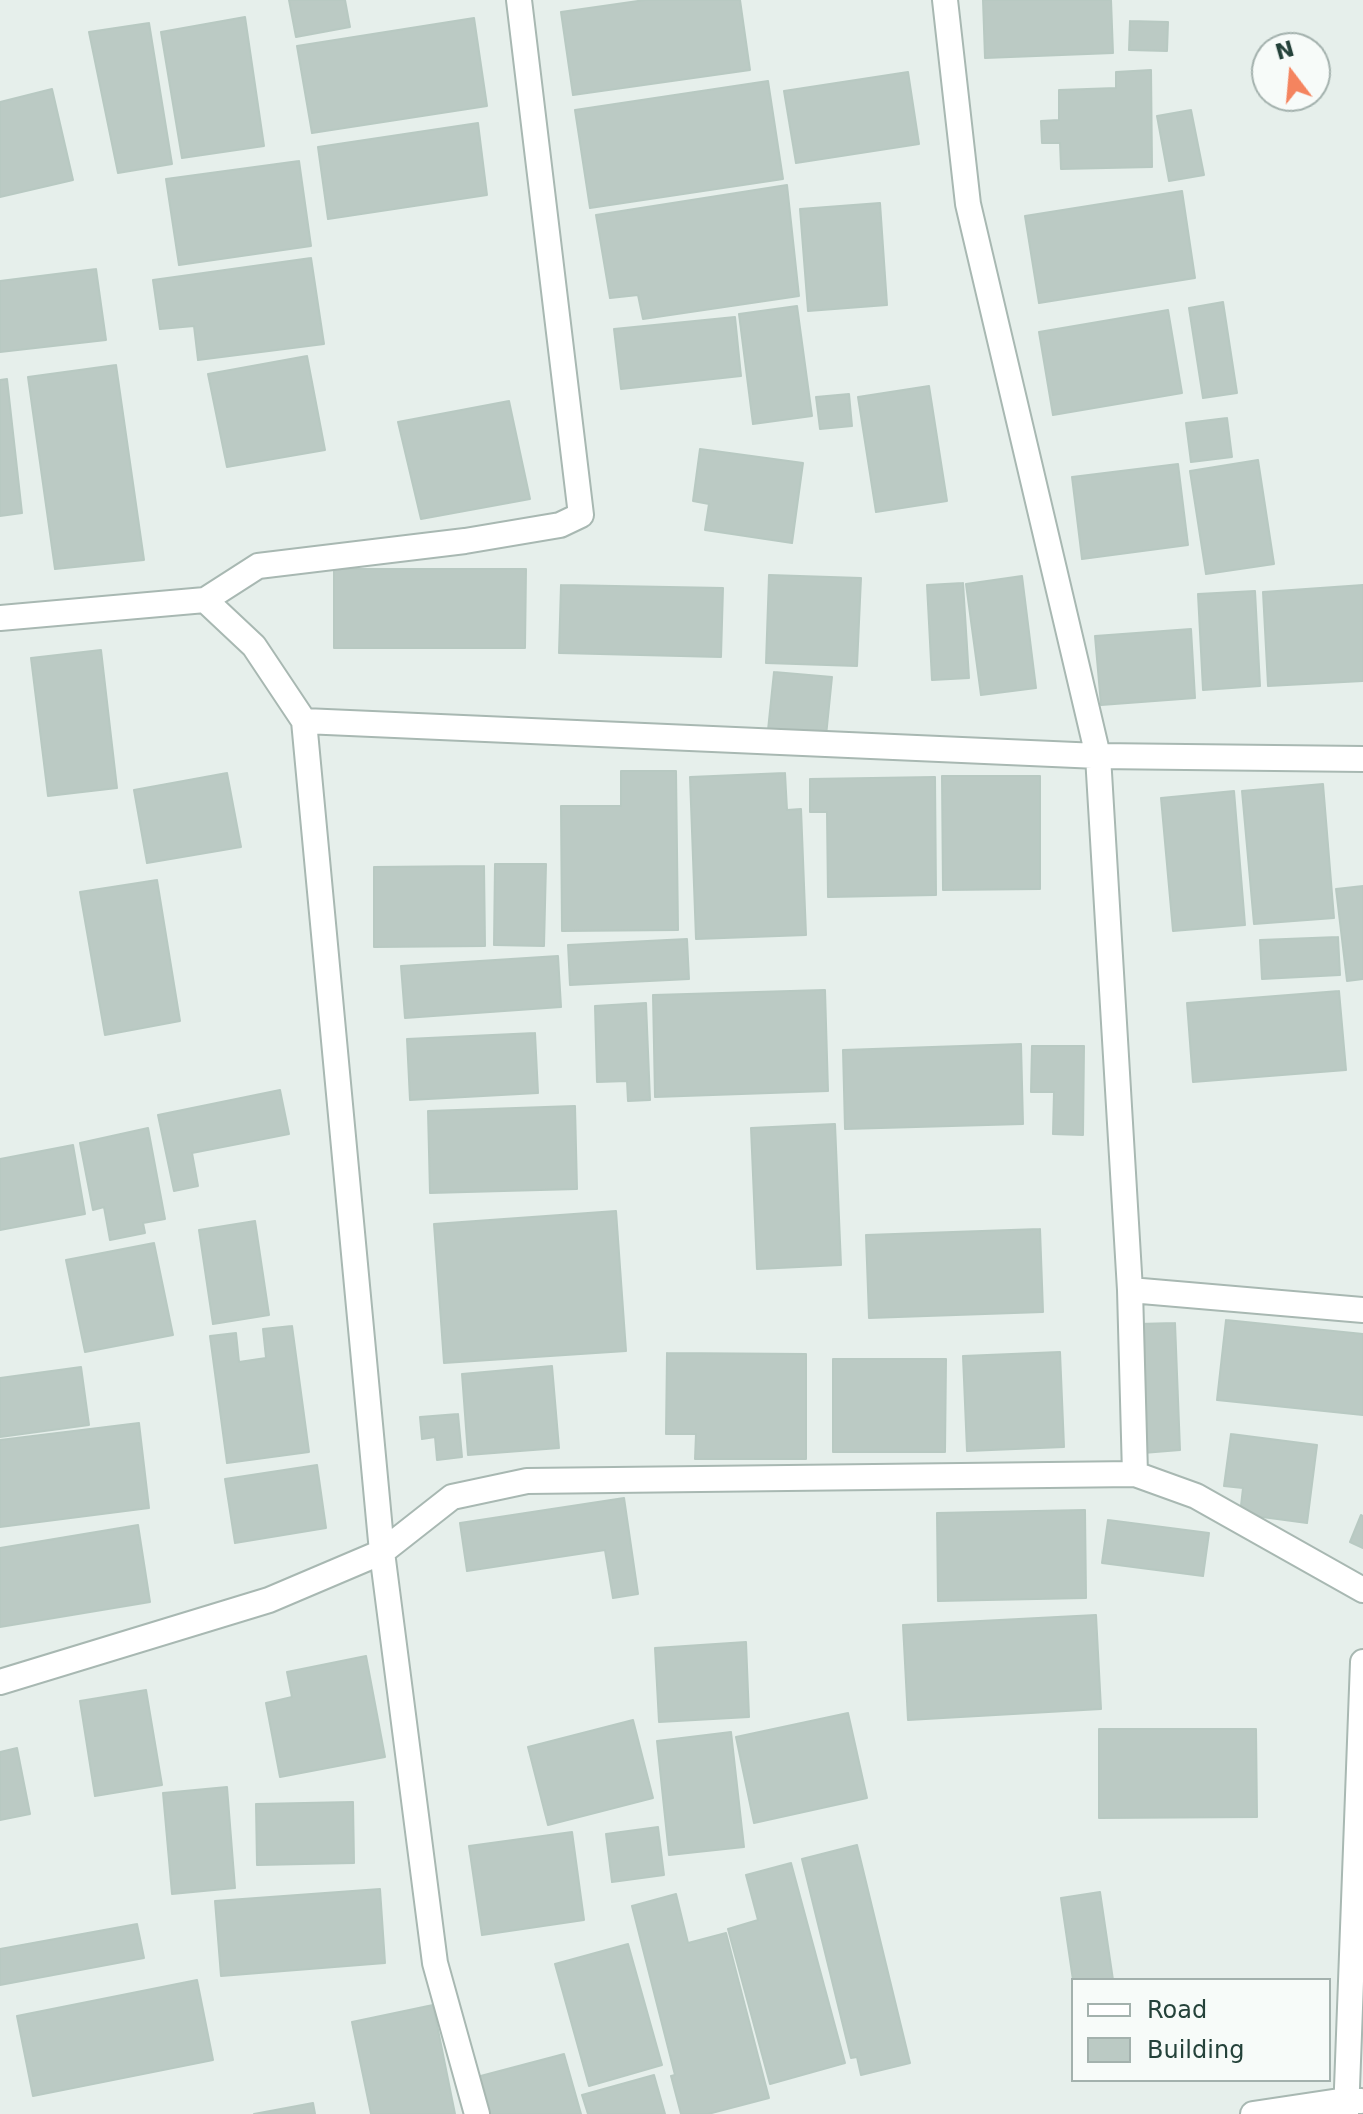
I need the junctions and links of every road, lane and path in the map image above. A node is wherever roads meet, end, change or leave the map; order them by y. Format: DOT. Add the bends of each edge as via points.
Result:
graph roads {
  1 [pos="519,0"];
  2 [pos="945,0"];
  3 [pos="205,600"];
  4 [pos="0,618"];
  5 [pos="304,721"];
  6 [pos="1098,756"];
  7 [pos="1363,759"];
  8 [pos="1130,1290"];
  9 [pos="1363,1310"];
  10 [pos="1135,1474"];
  11 [pos="382,1552"];
  12 [pos="1363,1590"];
  13 [pos="1363,1662"];
  14 [pos="0,1682"];
  15 [pos="1352,2105"];
  16 [pos="477,2114"];
  17 [pos="1253,2114"];
  1 -- 3 [label="street" via="581,515 560,525 465,541 258,566"];
  2 -- 6 [label="street" via="968,204"];
  3 -- 4 [label="street"];
  3 -- 5 [label="street" via="254,646"];
  5 -- 6 [label="street"];
  5 -- 11 [label="street"];
  6 -- 7 [label="street"];
  6 -- 8 [label="street"];
  8 -- 9 [label="street"];
  8 -- 10 [label="street"];
  10 -- 11 [label="street" via="527,1481 452,1497"];
  10 -- 12 [label="street" via="1196,1496"];
  11 -- 14 [label="street" via="269,1600"];
  11 -- 16 [label="street" via="435,1963"];
  13 -- 15 [label="street"];
  15 -- 17 [label="street"];
}
